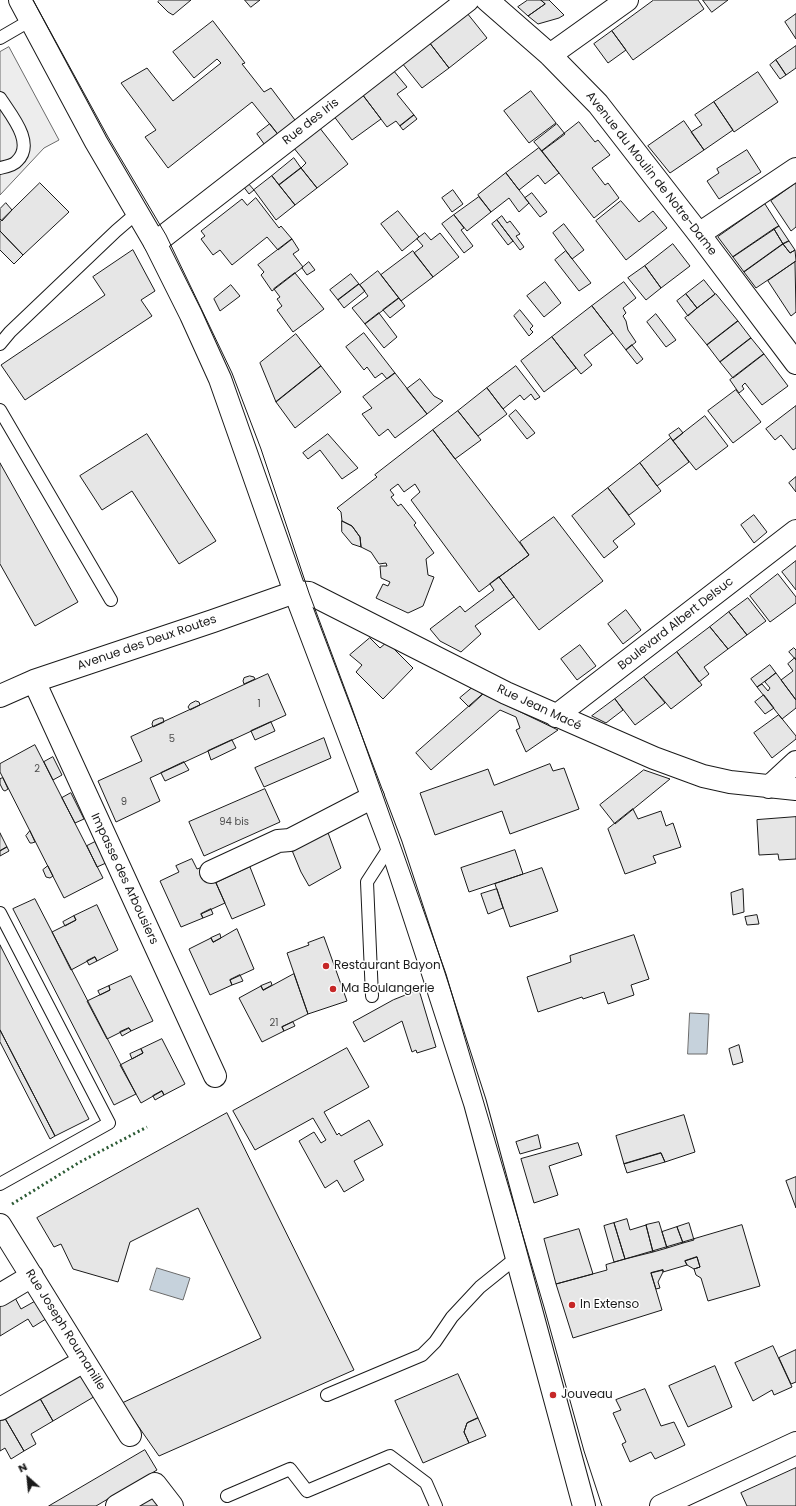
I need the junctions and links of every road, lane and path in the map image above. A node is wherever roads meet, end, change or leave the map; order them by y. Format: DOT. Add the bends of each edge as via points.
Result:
graph roads {
  1 [pos="20,0"];
  2 [pos="468,0"];
  3 [pos="488,0"];
  4 [pos="627,0"];
  5 [pos="31,20"];
  6 [pos="0,38"];
  7 [pos="550,55"];
  8 [pos="0,98"];
  9 [pos="0,168"];
  10 [pos="796,169"];
  11 [pos="138,212"];
  12 [pos="699,234"];
  13 [pos="155,243"];
  14 [pos="0,344"];
  15 [pos="796,363"];
  16 [pos="0,410"];
  17 [pos="796,531"];
  18 [pos="295,592"];
  19 [pos="111,600"];
  20 [pos="34,681"];
  21 [pos="0,696"];
  22 [pos="556,716"];
  23 [pos="796,762"];
  24 [pos="770,787"];
  25 [pos="796,789"];
  26 [pos="373,797"];
  27 [pos="391,845"];
  28 [pos="211,872"];
  29 [pos="0,913"];
  30 [pos="372,996"];
  31 [pos="215,1076"];
  32 [pos="0,1184"];
  33 [pos="0,1225"];
  34 [pos="516,1258"];
  35 [pos="32,1276"];
  36 [pos="0,1294"];
  37 [pos="84,1361"];
  38 [pos="327,1394"];
  39 [pos="0,1409"];
  40 [pos="130,1435"];
  41 [pos="796,1443"];
  42 [pos="227,1496"];
  43 [pos="117,1506"];
  44 [pos="172,1506"];
  45 [pos="436,1506"];
  46 [pos="584,1506"];
  47 [pos="661,1506"];
  1 -- 5 [label="street"];
  2 -- 13 [label="street, Rue des Iris"];
  3 -- 7 [label="street, Avenue du Moulin de Notre-Dame"];
  4 -- 7 [label="street"];
  5 -- 6 [label="lane"];
  5 -- 11 [label="street" via="96,142"];
  7 -- 12 [label="street, Avenue du Moulin de Notre-Dame" via="598,104"];
  8 -- 9 [label="lane" via="23,135 24,150 17,162"];
  10 -- 12 [label="street"];
  11 -- 13 [label="street"];
  11 -- 14 [label="lane"];
  12 -- 15 [label="street, Avenue du Moulin de Notre-Dame"];
  13 -- 18 [label="street" via="220,379"];
  16 -- 19 [label="lane"];
  17 -- 22 [label="street, Boulevard Albert Delsuc"];
  18 -- 20 [label="street, Avenue des Deux Routes"];
  18 -- 22 [label="street, Rue Jean Macé" via="309,592"];
  18 -- 26 [label="street"];
  20 -- 21 [label="street, Avenue des Deux Routes"];
  20 -- 31 [label="street, Impasse des Arbousiers"];
  22 -- 24 [label="street, Rue Jean Macé" via="703,776"];
  23 -- 24 [label="street"];
  24 -- 25 [label="street, Rue Jean Macé"];
  26 -- 27 [label="street"];
  26 -- 28 [label="street" via="290,840 278,841"];
  27 -- 30 [label="lane" via="367,882"];
  27 -- 34 [label="street" via="475,1103"];
  29 -- 32 [label="lane" via="109,1123"];
  33 -- 35 [label="street, Rue Joseph Roumanille"];
  34 -- 38 [label="lane" via="480,1288 422,1355"];
  34 -- 46 [label="street"];
  35 -- 36 [label="street"];
  35 -- 37 [label="street, Rue Joseph Roumanille"];
  37 -- 39 [label="street"];
  37 -- 40 [label="street, Rue Joseph Roumanille"];
  41 -- 47 [label="street"];
  42 -- 45 [label="lane" via="290,1469 307,1491 390,1456 426,1483"];
  43 -- 44 [label="street" via="154,1484"];
}
